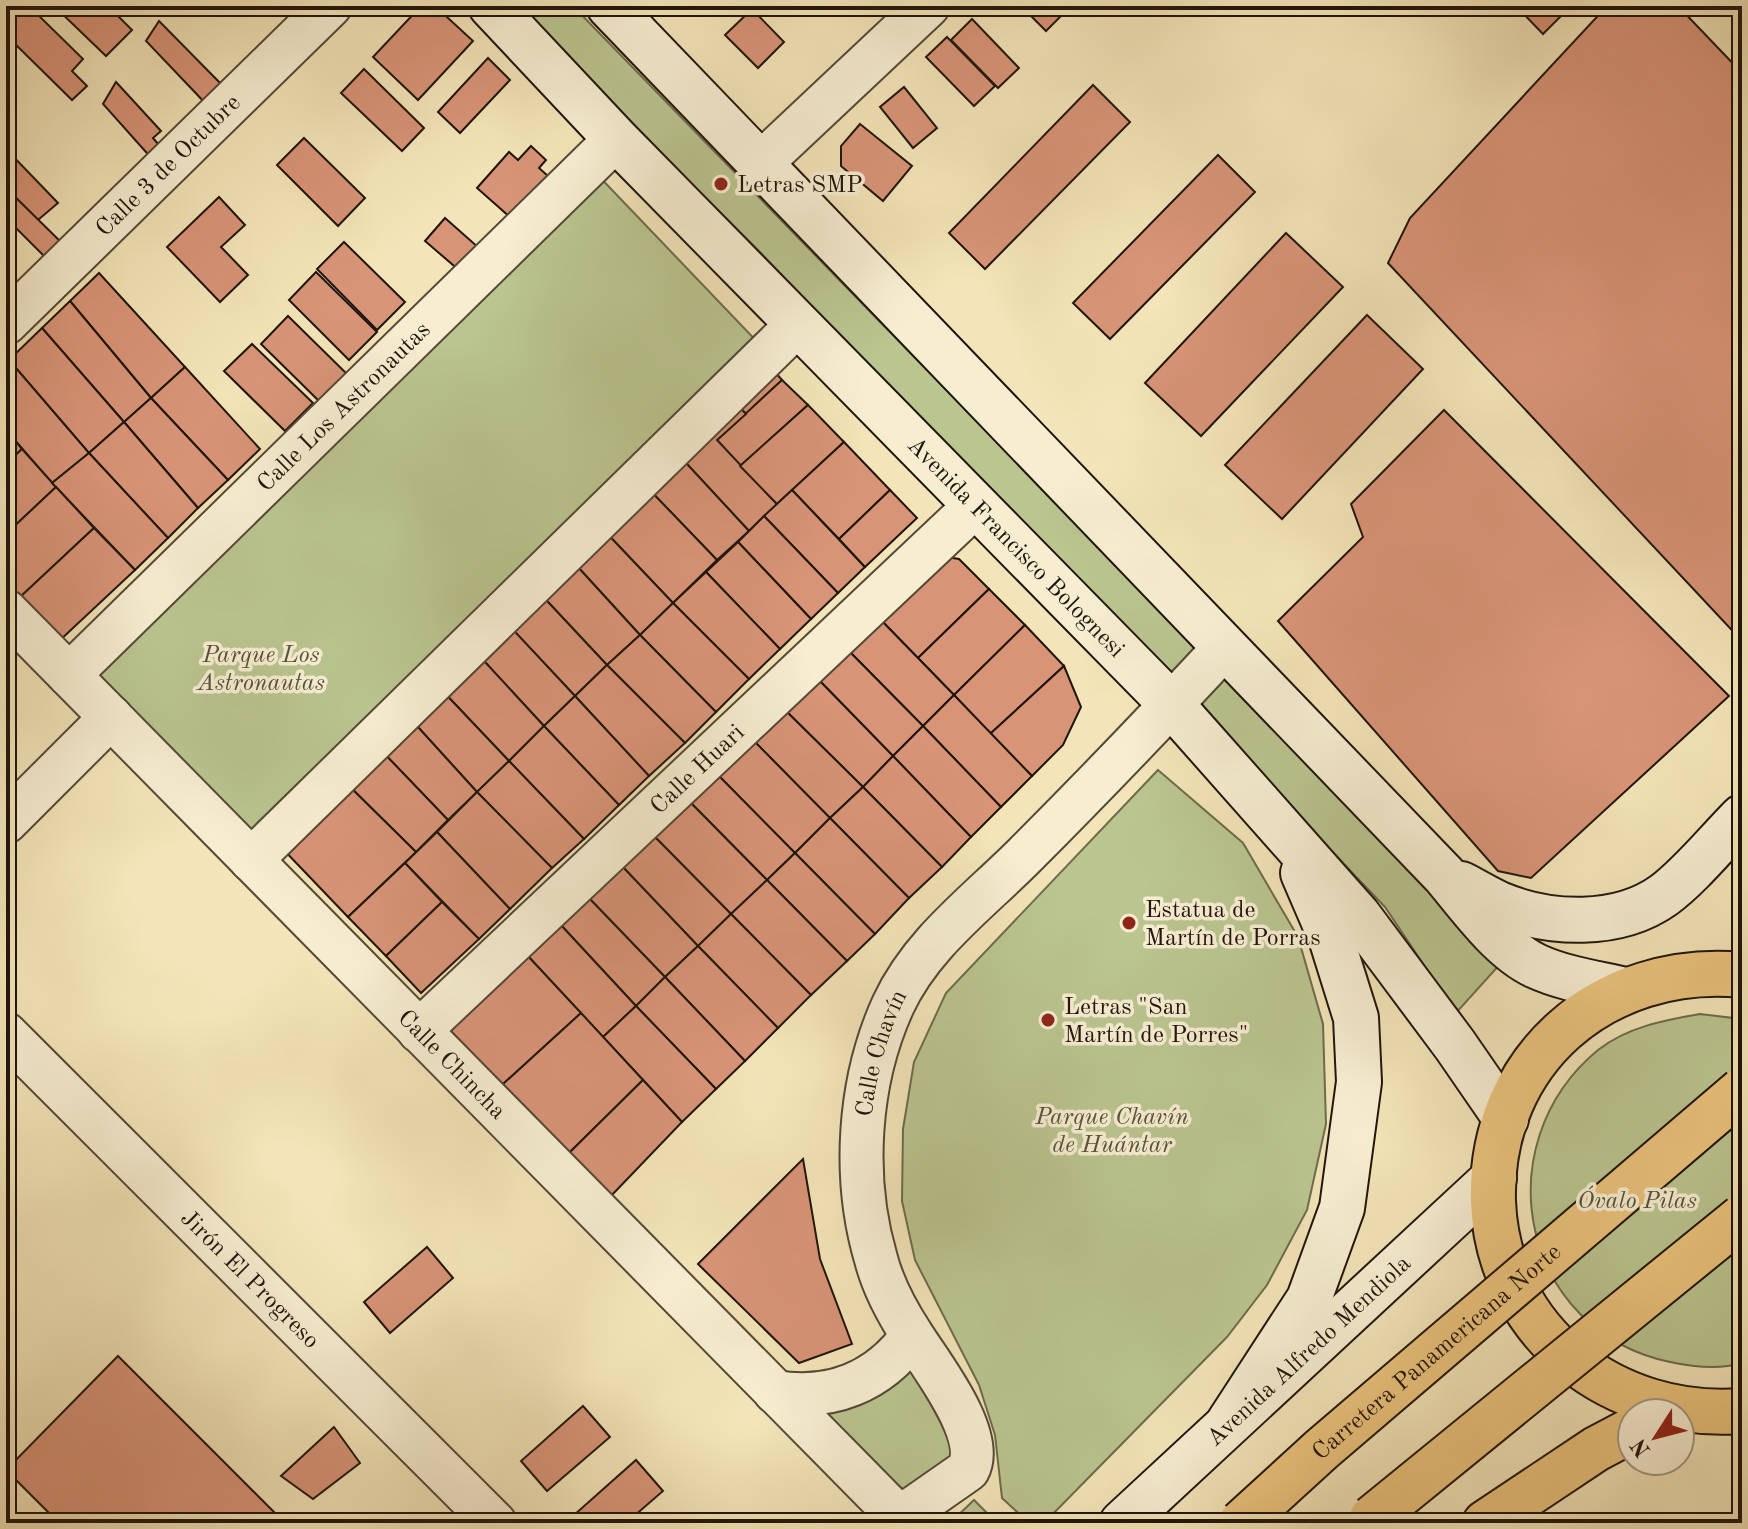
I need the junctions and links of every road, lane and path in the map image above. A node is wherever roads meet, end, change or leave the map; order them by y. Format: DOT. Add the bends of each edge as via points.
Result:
graph roads {
  1 [pos="330,6"];
  2 [pos="491,6"];
  3 [pos="609,6"];
  4 [pos="928,6"];
  5 [pos="616,139"];
  6 [pos="760,164"];
  7 [pos="6,323"];
  8 [pos="798,324"];
  9 [pos="975,506"];
  10 [pos="6,611"];
  11 [pos="1225,647"];
  12 [pos="69,675"];
  13 [pos="1171,704"];
  14 [pos="111,717"];
  15 [pos="1742,817"];
  16 [pos="6,822"];
  17 [pos="1286,834"];
  18 [pos="251,860"];
  19 [pos="1444,875"];
  20 [pos="1735,969"];
  21 [pos="1626,990"];
  22 [pos="419,1031"];
  23 [pos="6,1034"];
  24 [pos="1742,1090"];
  25 [pos="1506,1119"];
  26 [pos="1494,1178"];
  27 [pos="1742,1217"];
  28 [pos="912,1336"];
  29 [pos="775,1392"];
  30 [pos="1632,1397"];
  31 [pos="1742,1411"];
  32 [pos="1696,1412"];
  33 [pos="1229,1422"];
  34 [pos="1616,1438"];
  35 [pos="1372,1518"];
  36 [pos="895,1520"];
  37 [pos="495,1523"];
  38 [pos="1122,1523"];
  39 [pos="1241,1523"];
  40 [pos="1485,1523"];
  1 -- 7 [label="street, Calle 3 de Octubre"];
  2 -- 5 [label="main road, Avenida Francisco Bolognesi"];
  3 -- 6 [label="main road"];
  4 -- 6 [label="street"];
  5 -- 8 [label="main road, Avenida Francisco Bolognesi"];
  5 -- 12 [label="street, Calle Los Astronautas"];
  6 -- 11 [label="main road"];
  8 -- 9 [label="main road, Avenida Francisco Bolognesi"];
  8 -- 18 [label="street"];
  9 -- 13 [label="main road, Avenida Francisco Bolognesi"];
  9 -- 22 [label="street, Calle Huari"];
  10 -- 12 [label="street, Calle Chincha"];
  11 -- 13 [label="street, Calle Chavín"];
  11 -- 19 [label="main road"];
  12 -- 14 [label="street, Calle Chincha"];
  13 -- 17 [label="main road, Avenida Francisco Bolognesi"];
  13 -- 28 [label="street, Calle Chavín" via="943,933 894,1002 866,1092 862,1152 876,1261"];
  14 -- 16 [label="street"];
  14 -- 18 [label="street, Calle Chincha"];
  15 -- 19 [label="main road" via="1663,895 1620,916 1539,916 1500,904"];
  17 -- 25 [label="main road, Avenida Francisco Bolognesi" via="1358,915"];
  17 -- 33 [label="main road" via="1331,938 1356,1018 1359,1082 1342,1208 1309,1299"];
  18 -- 22 [label="street, Calle Chincha"];
  19 -- 21 [label="main road" via="1488,926 1534,965"];
  20 -- 21 [label="main road" via="1672,976"];
  21 -- 25 [label="main road" via="1581,1015 1543,1051"];
  22 -- 29 [label="street, Calle Chincha"];
  23 -- 37 [label="street, Jirón El Progreso"];
  24 -- 39 [label="main road, Carretera Panamericana Norte, bridge"];
  25 -- 26 [label="main road"];
  26 -- 30 [label="main road" via="1502,1252 1521,1297 1566,1356"];
  26 -- 33 [label="main road, Avenida Alfredo Mendiola"];
  27 -- 35 [label="main road, bridge"];
  28 -- 29 [label="street" via="886,1365 846,1389 809,1395"];
  28 -- 36 [label="street, Calle Chavín" via="953,1398 970,1440 972,1462"];
  29 -- 36 [label="street, Calle Chincha"];
  31 -- 32 [label="main road"];
  33 -- 38 [label="main road, Avenida Alfredo Mendiola"];
  34 -- 40 [label="main road"];
}
